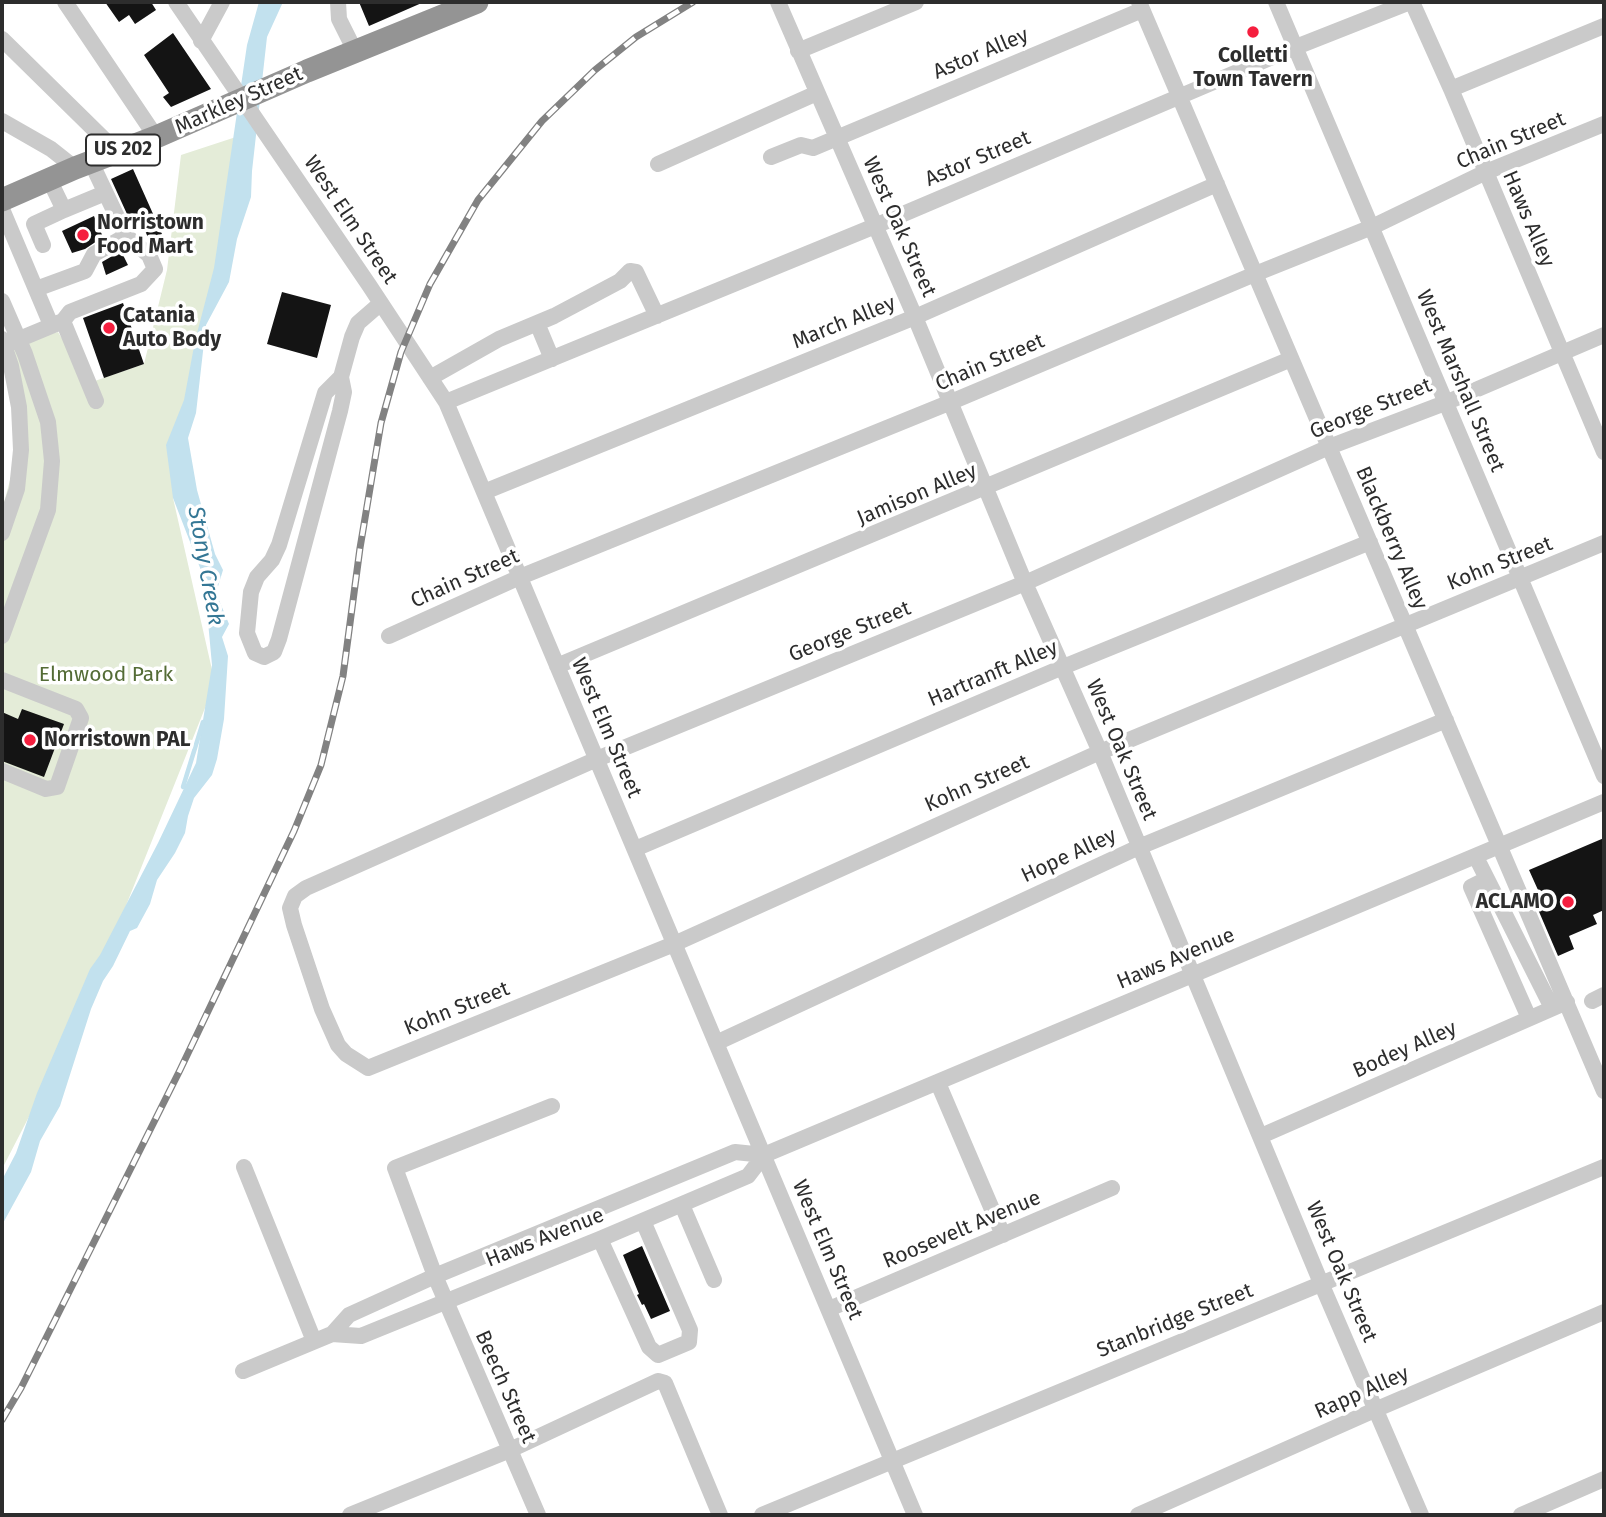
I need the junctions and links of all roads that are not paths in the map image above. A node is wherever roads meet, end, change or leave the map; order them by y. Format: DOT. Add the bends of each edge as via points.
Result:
graph roads {
  1 [pos="65,2"];
  2 [pos="176,2"];
  3 [pos="222,2"];
  4 [pos="338,2"];
  5 [pos="477,2"];
  6 [pos="779,2"];
  7 [pos="916,2"];
  8 [pos="1276,2"];
  9 [pos="1411,2"];
  10 [pos="1140,6"];
  11 [pos="1604,26"];
  12 [pos="2,39"];
  13 [pos="201,41"];
  14 [pos="1296,47"];
  15 [pos="355,51"];
  16 [pos="798,51"];
  17 [pos="1451,89"];
  18 [pos="817,93"];
  19 [pos="1180,96"];
  20 [pos="243,98"];
  21 [pos="2,121"];
  22 [pos="1604,124"];
  23 [pos="156,137"];
  24 [pos="836,138"];
  25 [pos="117,152"];
  26 [pos="771,157"];
  27 [pos="658,164"];
  28 [pos="83,165"];
  29 [pos="1486,172"];
  30 [pos="49,179"];
  31 [pos="1217,184"];
  32 [pos="105,193"];
  33 [pos="2,200"];
  34 [pos="2,209"];
  35 [pos="64,210"];
  36 [pos="875,226"];
  37 [pos="1372,228"];
  38 [pos="126,236"];
  39 [pos="43,245"];
  40 [pos="1255,274"];
  41 [pos="36,289"];
  42 [pos="2,301"];
  43 [pos="381,303"];
  44 [pos="657,316"];
  45 [pos="915,317"];
  46 [pos="57,323"];
  47 [pos="537,323"];
  48 [pos="1604,335"];
  49 [pos="8,342"];
  50 [pos="1561,353"];
  51 [pos="552,359"];
  52 [pos="1291,359"];
  53 [pos="341,377"];
  54 [pos="430,378"];
  55 [pos="96,401"];
  56 [pos="446,402"];
  57 [pos="951,402"];
  58 [pos="1445,402"];
  59 [pos="1329,447"];
  60 [pos="1604,452"];
  61 [pos="986,489"];
  62 [pos="484,492"];
  63 [pos="2,533"];
  64 [pos="1370,542"];
  65 [pos="1604,543"];
  66 [pos="520,577"];
  67 [pos="1521,578"];
  68 [pos="1025,583"];
  69 [pos="1405,625"];
  70 [pos="2,636"];
  71 [pos="389,636"];
  72 [pos="558,666"];
  73 [pos="1063,667"];
  74 [pos="2,680"];
  75 [pos="1446,720"];
  76 [pos="1100,752"];
  77 [pos="597,759"];
  78 [pos="2,771"];
  79 [pos="1604,776"];
  80 [pos="1604,802"];
  81 [pos="1139,846"];
  82 [pos="1500,847"];
  83 [pos="635,849"];
  84 [pos="1476,857"];
  85 [pos="1487,879"];
  86 [pos="674,944"];
  87 [pos="1192,974"];
  88 [pos="1559,1005"];
  89 [pos="1529,1018"];
  90 [pos="716,1043"];
  91 [pos="368,1068"];
  92 [pos="938,1083"];
  93 [pos="1604,1091"];
  94 [pos="552,1106"];
  95 [pos="1261,1136"];
  96 [pos="764,1155"];
  97 [pos="244,1167"];
  98 [pos="1604,1167"];
  99 [pos="1112,1188"];
  100 [pos="607,1205"];
  101 [pos="682,1205"];
  102 [pos="643,1221"];
  103 [pos="617,1231"];
  104 [pos="1003,1236"];
  105 [pos="600,1239"];
  106 [pos="435,1276"];
  107 [pos="714,1280"];
  108 [pos="1321,1283"];
  109 [pos="445,1302"];
  110 [pos="829,1309"];
  111 [pos="1604,1312"];
  112 [pos="331,1334"];
  113 [pos="314,1341"];
  114 [pos="243,1371"];
  115 [pos="1377,1409"];
  116 [pos="510,1450"];
  117 [pos="892,1460"];
  118 [pos="1604,1479"];
  119 [pos="350,1515"];
  120 [pos="538,1515"];
  121 [pos="720,1515"];
  122 [pos="762,1515"];
  123 [pos="915,1515"];
  124 [pos="1138,1515"];
  125 [pos="1421,1515"];
  126 [pos="1521,1515"];
  1 -- 23 [label="street"];
  2 -- 13 [label="street, West Elm Street"];
  3 -- 13 [label="street"];
  4 -- 15 [label="street" via="339,19"];
  5 -- 15 [label="highway, Markley Street / US 202"];
  6 -- 16 [label="street, West Oak Street"];
  7 -- 16 [label="street"];
  8 -- 14 [label="street, West Marshall Street"];
  9 -- 14 [label="street, Astor Street"];
  9 -- 17 [label="street, Haws Alley"];
  10 -- 19 [label="street, Blackberry Alley"];
  10 -- 24 [label="street, Astor Alley"];
  11 -- 17 [label="street"];
  12 -- 25 [label="street"];
  13 -- 20 [label="street, West Elm Street"];
  14 -- 19 [label="street, Astor Street"];
  14 -- 37 [label="street, West Marshall Street"];
  15 -- 20 [label="highway, Markley Street / US 202"];
  16 -- 18 [label="street, West Oak Street"];
  17 -- 29 [label="street, Haws Alley"];
  18 -- 24 [label="street, West Oak Street"];
  18 -- 27 [label="street"];
  19 -- 31 [label="street, Blackberry Alley"];
  19 -- 36 [label="street, Astor Street"];
  20 -- 23 [label="highway, Markley Street / US 202"];
  20 -- 43 [label="street, West Elm Street"];
  21 -- 28 [label="street"];
  22 -- 29 [label="street, Chain Street"];
  23 -- 25 [label="highway, Markley Street / US 202"];
  24 -- 26 [label="street, Astor Alley"];
  24 -- 36 [label="street, West Oak Street"];
  25 -- 28 [label="highway, Markley Street / US 202"];
  28 -- 30 [label="highway, Markley Street / US 202"];
  28 -- 32 [label="street"];
  29 -- 37 [label="street, Chain Street"];
  29 -- 50 [label="street, Haws Alley"];
  30 -- 33 [label="highway, Markley Street / US 202"];
  30 -- 35 [label="street"];
  31 -- 40 [label="street, Blackberry Alley"];
  31 -- 45 [label="street, March Alley"];
  32 -- 35 [label="street"];
  32 -- 38 [label="street"];
  34 -- 41 [label="street"];
  35 -- 39 [label="street" via="34,224"];
  36 -- 44 [label="street, Astor Street"];
  36 -- 45 [label="street, West Oak Street"];
  37 -- 40 [label="street, Chain Street"];
  37 -- 58 [label="street, West Marshall Street"];
  38 -- 41 [label="street" via="94,254 85,271"];
  38 -- 46 [label="street" via="149,255 155,269 141,284 70,312"];
  40 -- 52 [label="street, Blackberry Alley"];
  40 -- 57 [label="street, Chain Street"];
  41 -- 46 [label="street"];
  42 -- 49 [label="street"];
  43 -- 53 [label="street" via="358,323"];
  43 -- 54 [label="street, West Elm Street"];
  44 -- 47 [label="street" via="636,272 630,271 620,281"];
  44 -- 51 [label="street, Astor Street"];
  45 -- 57 [label="street, West Oak Street"];
  45 -- 62 [label="street, March Alley"];
  46 -- 49 [label="street"];
  46 -- 55 [label="street"];
  47 -- 51 [label="street"];
  47 -- 54 [label="street"];
  48 -- 50 [label="street, George Street"];
  49 -- 63 [label="street" via="21,450 18,489"];
  49 -- 70 [label="street" via="48,422 52,461 48,510"];
  50 -- 58 [label="street, George Street"];
  50 -- 60 [label="street, Haws Alley"];
  51 -- 56 [label="street, Astor Street"];
  52 -- 59 [label="street, Blackberry Alley"];
  52 -- 61 [label="street, Jamison Alley"];
  53 -- 53 [label="street" via="341,411 279,639 274,652 264,657 256,653 247,633 251,592 279,545 325,393"];
  54 -- 56 [label="street, West Elm Street"];
  56 -- 62 [label="street, West Elm Street"];
  57 -- 61 [label="street, West Oak Street"];
  57 -- 66 [label="street, Chain Street"];
  58 -- 59 [label="street, George Street"];
  58 -- 67 [label="street, West Marshall Street"];
  59 -- 64 [label="street, Blackberry Alley"];
  59 -- 68 [label="street, George Street"];
  61 -- 68 [label="street, West Oak Street"];
  61 -- 72 [label="street, Jamison Alley"];
  62 -- 66 [label="street, West Elm Street"];
  64 -- 69 [label="street, Blackberry Alley"];
  64 -- 73 [label="street, Hartranft Alley"];
  65 -- 67 [label="street, Kohn Street"];
  66 -- 71 [label="street, Chain Street"];
  66 -- 72 [label="street, West Elm Street"];
  67 -- 69 [label="street, Kohn Street"];
  67 -- 79 [label="street, West Marshall Street"];
  68 -- 73 [label="street, West Oak Street"];
  68 -- 77 [label="street, George Street"];
  69 -- 75 [label="street, Blackberry Alley"];
  69 -- 76 [label="street, Kohn Street"];
  72 -- 77 [label="street, West Elm Street"];
  73 -- 76 [label="street, West Oak Street"];
  73 -- 83 [label="street, Hartranft Alley"];
  74 -- 78 [label="street" via="76,709 81,719 57,787 46,789"];
  75 -- 81 [label="street, Hope Alley"];
  75 -- 82 [label="street, Blackberry Alley"];
  76 -- 81 [label="street, West Oak Street"];
  76 -- 86 [label="street, Kohn Street"];
  77 -- 83 [label="street, West Elm Street"];
  77 -- 91 [label="street, George Street" via="295,896 290,908 322,1009 338,1045"];
  80 -- 82 [label="street, Haws Avenue"];
  81 -- 87 [label="street, West Oak Street"];
  81 -- 90 [label="street, Hope Alley"];
  82 -- 84 [label="street, Haws Avenue"];
  82 -- 88 [label="street, Blackberry Alley"];
  83 -- 86 [label="street, West Elm Street"];
  84 -- 85 [label="street"];
  84 -- 87 [label="street, Haws Avenue"];
  85 -- 88 [label="street"];
  85 -- 89 [label="street" via="1471,887"];
  86 -- 90 [label="street, West Elm Street"];
  86 -- 91 [label="street, Kohn Street"];
  87 -- 92 [label="street, Haws Avenue"];
  87 -- 95 [label="street, West Oak Street"];
  88 -- 89 [label="street, Bodey Alley"];
  88 -- 93 [label="street, Blackberry Alley"];
  89 -- 95 [label="street, Bodey Alley"];
  90 -- 96 [label="street, West Elm Street"];
  92 -- 96 [label="street, Haws Avenue"];
  92 -- 104 [label="street"];
  94 -- 106 [label="street, Beech Street" via="395,1168"];
  95 -- 108 [label="street, West Oak Street"];
  96 -- 100 [label="street, Haws Avenue" via="736,1152"];
  96 -- 101 [label="street, Haws Avenue" via="748,1176"];
  96 -- 110 [label="street, West Elm Street"];
  97 -- 113 [label="street"];
  98 -- 108 [label="street, Stanbridge Street"];
  99 -- 104 [label="street, Roosevelt Avenue"];
  100 -- 103 [label="street"];
  100 -- 106 [label="street, Haws Avenue"];
  101 -- 102 [label="street, Haws Avenue"];
  101 -- 107 [label="street"];
  102 -- 103 [label="street, Haws Avenue"];
  102 -- 105 [label="street" via="690,1330 689,1342 658,1355 649,1347"];
  103 -- 105 [label="street, Haws Avenue"];
  104 -- 110 [label="street, Roosevelt Avenue"];
  105 -- 109 [label="street, Haws Avenue"];
  106 -- 109 [label="street, Beech Street"];
  106 -- 112 [label="street, Haws Avenue" via="349,1315"];
  108 -- 115 [label="street, West Oak Street"];
  108 -- 117 [label="street, Stanbridge Street"];
  109 -- 112 [label="street, Haws Avenue" via="360,1336"];
  109 -- 116 [label="street, Beech Street"];
  110 -- 117 [label="street, West Elm Street"];
  111 -- 115 [label="street, Rapp Alley"];
  112 -- 113 [label="street, Haws Avenue"];
  113 -- 114 [label="street, Haws Avenue"];
  115 -- 124 [label="street, Rapp Alley"];
  115 -- 125 [label="street, West Oak Street"];
  116 -- 119 [label="street"];
  116 -- 120 [label="street, Beech Street"];
  116 -- 121 [label="street" via="658,1381 665,1383"];
  117 -- 122 [label="street, Stanbridge Street"];
  117 -- 123 [label="street, West Elm Street"];
  118 -- 126 [label="street"];
}
